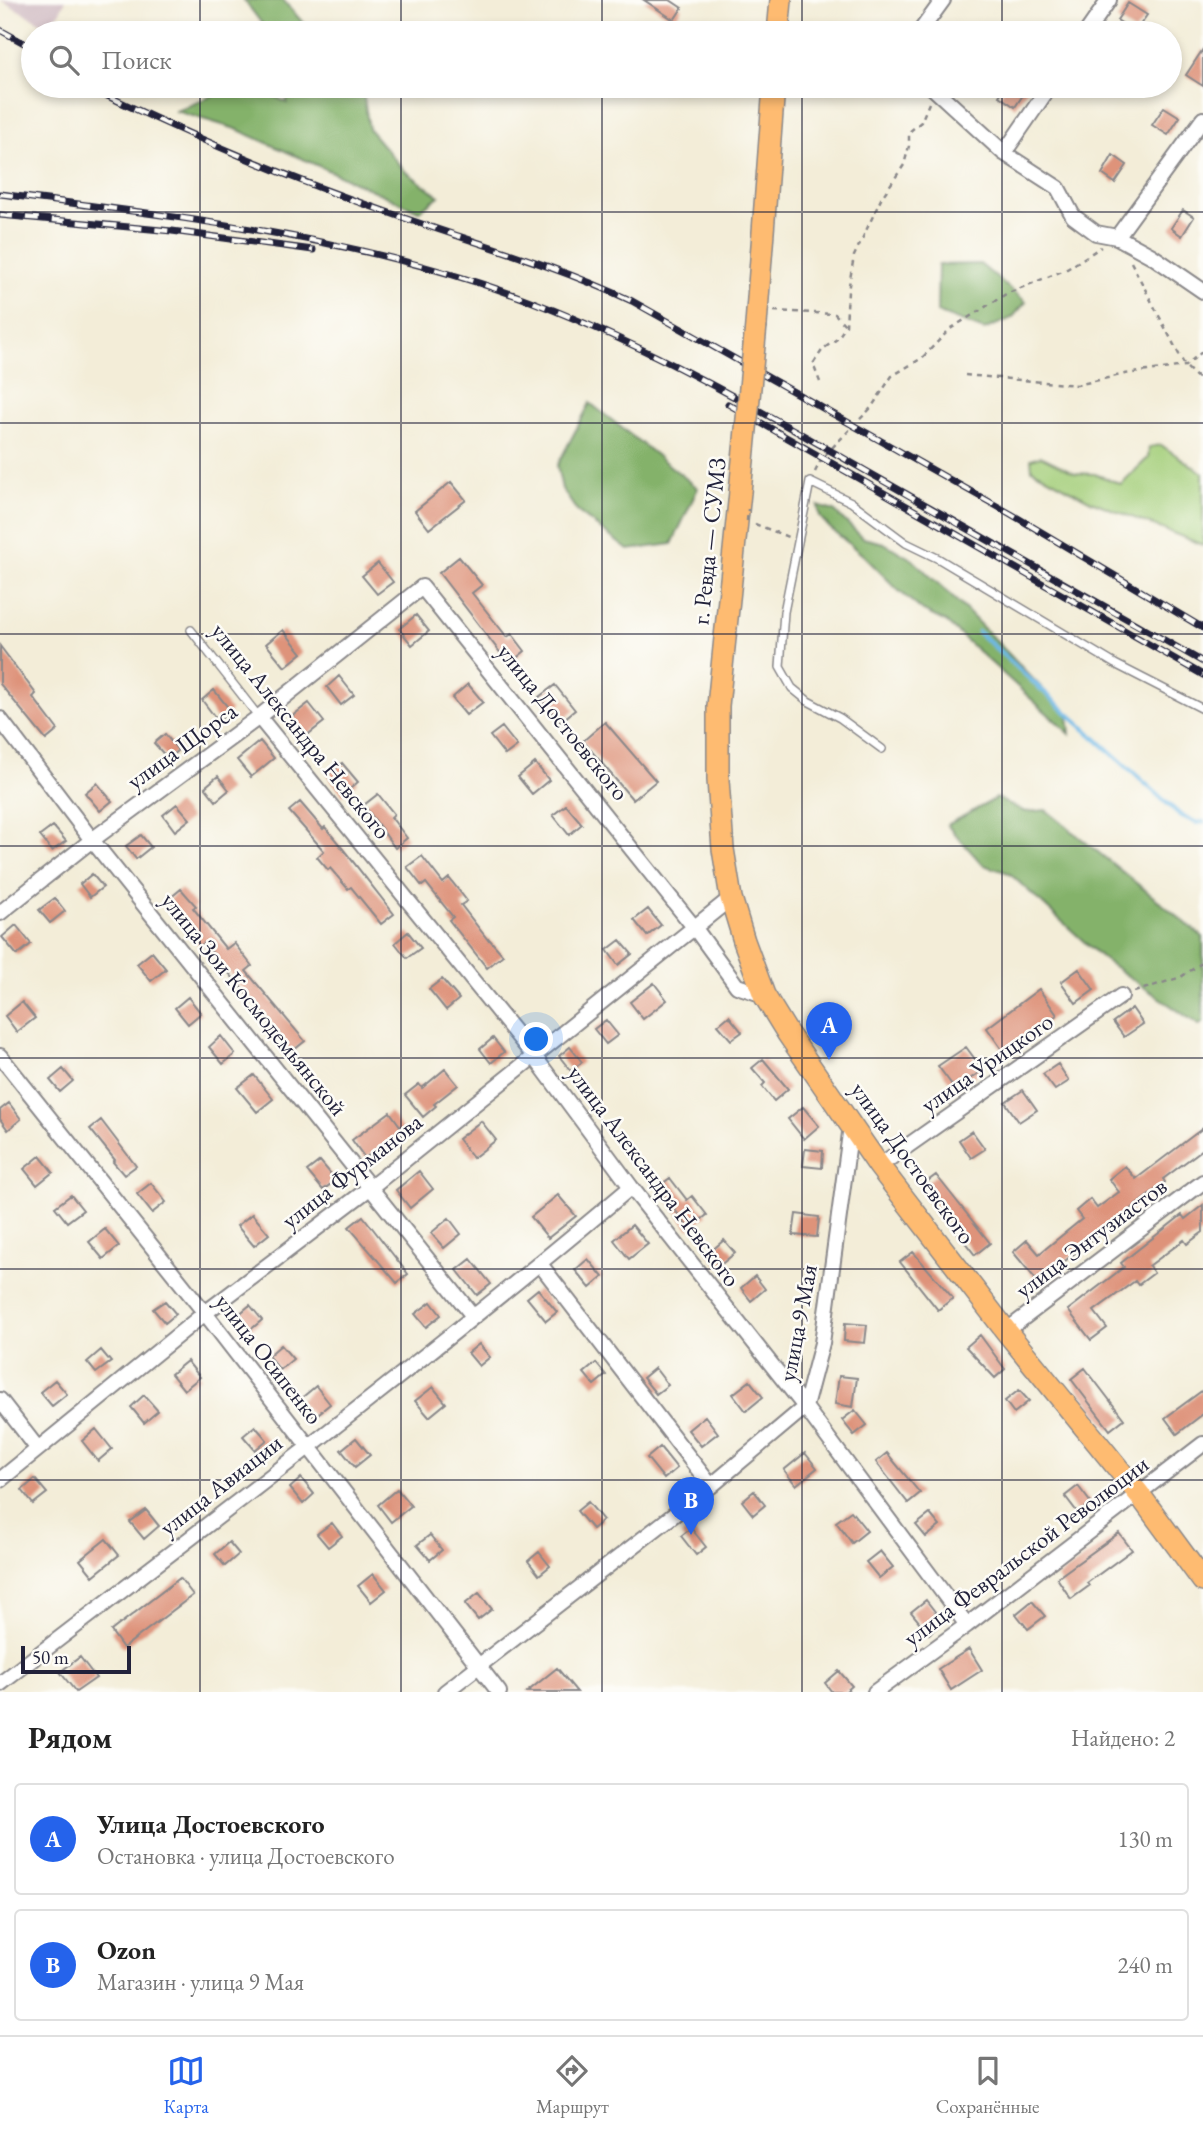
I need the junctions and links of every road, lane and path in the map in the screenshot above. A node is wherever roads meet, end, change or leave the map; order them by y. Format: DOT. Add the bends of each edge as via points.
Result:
graph roads {
  1 [pos="781,0"];
  2 [pos="943,0"];
  3 [pos="1109,0"];
  4 [pos="779,21"];
  5 [pos="928,21"];
  6 [pos="1094,21"];
  7 [pos="773,98"];
  8 [pos="929,98"];
  9 [pos="945,98"];
  10 [pos="1042,98"];
  11 [pos="1203,118"];
  12 [pos="1004,153"];
  13 [pos="1117,237"];
  14 [pos="1203,291"];
  15 [pos="761,318"];
  16 [pos="846,326"];
  17 [pos="1203,351"];
  18 [pos="1185,366"];
  19 [pos="965,375"];
  20 [pos="820,382"];
  21 [pos="1203,383"];
  22 [pos="810,482"];
  23 [pos="747,522"];
  24 [pos="797,541"];
  25 [pos="422,587"];
  26 [pos="191,630"];
  27 [pos="1203,709"];
  28 [pos="259,718"];
  29 [pos="0,719"];
  30 [pos="882,749"];
  31 [pos="92,839"];
  32 [pos="732,898"];
  33 [pos="0,913"];
  34 [pos="694,927"];
  35 [pos="1203,962"];
  36 [pos="765,995"];
  37 [pos="1121,996"];
  38 [pos="0,1056"];
  39 [pos="534,1056"];
  40 [pos="851,1126"];
  41 [pos="878,1166"];
  42 [pos="1203,1182"];
  43 [pos="371,1187"];
  44 [pos="631,1187"];
  45 [pos="541,1264"];
  46 [pos="205,1313"];
  47 [pos="473,1316"];
  48 [pos="1006,1331"];
  49 [pos="0,1400"];
  50 [pos="805,1407"];
  51 [pos="1203,1444"];
  52 [pos="308,1448"];
  53 [pos="38,1449"];
  54 [pos="0,1480"];
  55 [pos="711,1486"];
  56 [pos="1139,1494"];
  57 [pos="1203,1581"];
  58 [pos="967,1625"];
  59 [pos="479,1666"];
  60 [pos="0,1684"];
  61 [pos="446,1692"];
  62 [pos="499,1692"];
  63 [pos="875,1692"];
  1 -- 4 [label="main road"];
  2 -- 5 [label="street"];
  3 -- 6 [label="street"];
  7 -- 15 [label="main road, г. Ревда — СУМЗ"];
  8 -- 16 [label="path" via="921,122 909,132 904,165 881,197 854,256"];
  9 -- 12 [label="street"];
  10 -- 12 [label="street"];
  11 -- 13 [label="street"];
  12 -- 13 [label="street" via="1058,188 1073,216 1096,233"];
  13 -- 14 [label="street"];
  13 -- 18 [label="path"];
  13 -- 22 [label="path" via="1068,268 1006,294 950,329 922,358 892,376 871,408 822,458"];
  15 -- 16 [label="path" via="835,314"];
  15 -- 32 [label="main road, г. Ревда — СУМЗ, bridge" via="718,706 721,822"];
  16 -- 20 [label="path" via="813,365"];
  17 -- 18 [label="path"];
  18 -- 19 [label="path" via="1077,385"];
  18 -- 21 [label="path"];
  22 -- 24 [label="lane"];
  22 -- 27 [label="lane" via="851,502 906,543 1115,664"];
  23 -- 24 [label="path"];
  24 -- 30 [label="lane" via="781,639 784,677 808,701"];
  25 -- 28 [label="street, улица Щорса"];
  25 -- 34 [label="street, улица Достоевского"];
  26 -- 28 [label="lane, улица Александра Невского"];
  28 -- 31 [label="street, улица Щорса"];
  28 -- 39 [label="street, улица Александра Невского"];
  29 -- 31 [label="street, улица Зои Космодемьянской"];
  31 -- 33 [label="street, улица Щорса"];
  31 -- 43 [label="street, улица Зои Космодемьянской"];
  32 -- 34 [label="street, улица Фурманова"];
  32 -- 36 [label="main road, г. Ревда — СУМЗ"];
  34 -- 36 [label="street, улица Достоевского" via="737,986"];
  34 -- 39 [label="street, улица Фурманова"];
  35 -- 37 [label="path" via="1181,977"];
  36 -- 40 [label="main road, улица Достоевского"];
  37 -- 41 [label="street, улица Урицкого"];
  38 -- 46 [label="street, улица Осипенко"];
  39 -- 43 [label="street, улица Фурманова"];
  39 -- 44 [label="street, улица Александра Невского"];
  40 -- 41 [label="main road, улица Достоевского"];
  40 -- 50 [label="street, улица 9 Мая" via="822,1343"];
  41 -- 48 [label="main road, улица Достоевского"];
  42 -- 48 [label="street, улица Энтузиастов"];
  43 -- 46 [label="street, улица Фурманова"];
  43 -- 47 [label="street, улица Зои Космодемьянской"];
  44 -- 45 [label="street, улица Авиации"];
  44 -- 50 [label="street, улица Александра Невского"];
  45 -- 47 [label="street, улица Авиации"];
  45 -- 55 [label="street"];
  46 -- 52 [label="street, улица Осипенко"];
  46 -- 53 [label="street, улица Фурманова"];
  47 -- 52 [label="street, улица Авиации"];
  48 -- 56 [label="main road, улица Достоевского"];
  49 -- 53 [label="street"];
  50 -- 55 [label="street, улица 9 Мая"];
  50 -- 58 [label="street, улица Александра Невского"];
  51 -- 56 [label="street, улица Февральской Революции"];
  52 -- 59 [label="street, улица Осипенко"];
  52 -- 60 [label="street, улица Авиации"];
  53 -- 54 [label="street, улица Фурманова"];
  55 -- 59 [label="street, улица 9 Мая"];
  56 -- 57 [label="main road, улица Достоевского"];
  56 -- 58 [label="street, улица Февральской Революции"];
  58 -- 63 [label="street, улица Февральской Революции"];
  59 -- 61 [label="street, улица 9 Мая"];
  59 -- 62 [label="street, улица Осипенко"];
}
